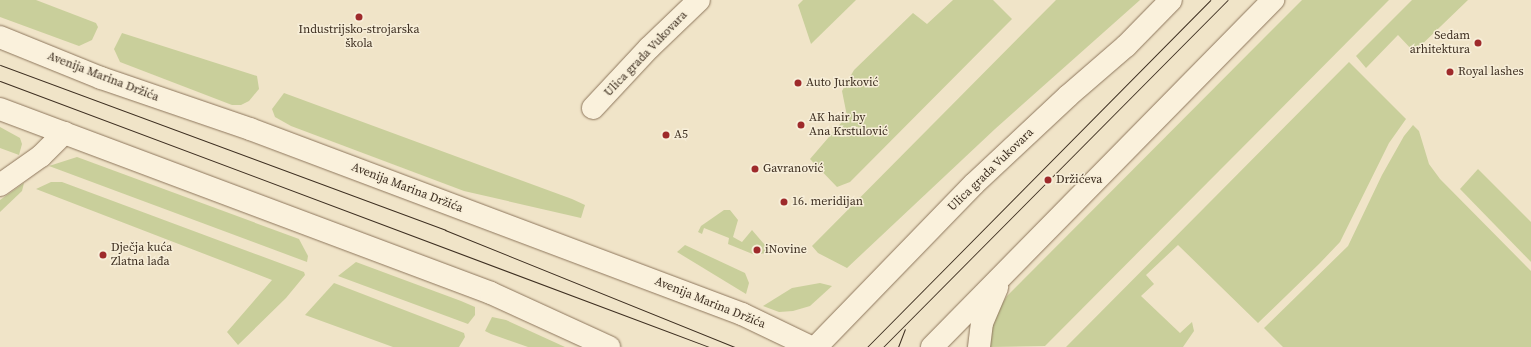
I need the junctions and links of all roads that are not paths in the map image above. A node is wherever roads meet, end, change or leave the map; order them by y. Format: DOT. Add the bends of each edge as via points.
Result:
graph roads {
  1 [pos="699,0"];
  2 [pos="1171,0"];
  3 [pos="1273,0"];
  4 [pos="0,37"];
  5 [pos="593,108"];
  6 [pos="0,109"];
  7 [pos="64,133"];
  8 [pos="0,185"];
  9 [pos="1012,265"];
  10 [pos="607,346"];
  11 [pos="810,347"];
  12 [pos="816,347"];
  13 [pos="932,347"];
  14 [pos="979,347"];
  1 -- 5 [label="main road, Ulica grada Vukovara" via="649,48"];
  2 -- 12 [label="main road, Ulica grada Vukovara" via="1126,46 974,184"];
  3 -- 9 [label="main road"];
  4 -- 11 [label="main road, Avenija Marina Držića" via="101,78 250,129 742,314"];
  6 -- 7 [label="main road"];
  7 -- 8 [label="main road" via="41,156"];
  7 -- 10 [label="main road" via="491,293"];
  9 -- 13 [label="main road"];
  9 -- 14 [label="main road" via="987,309"];
}
